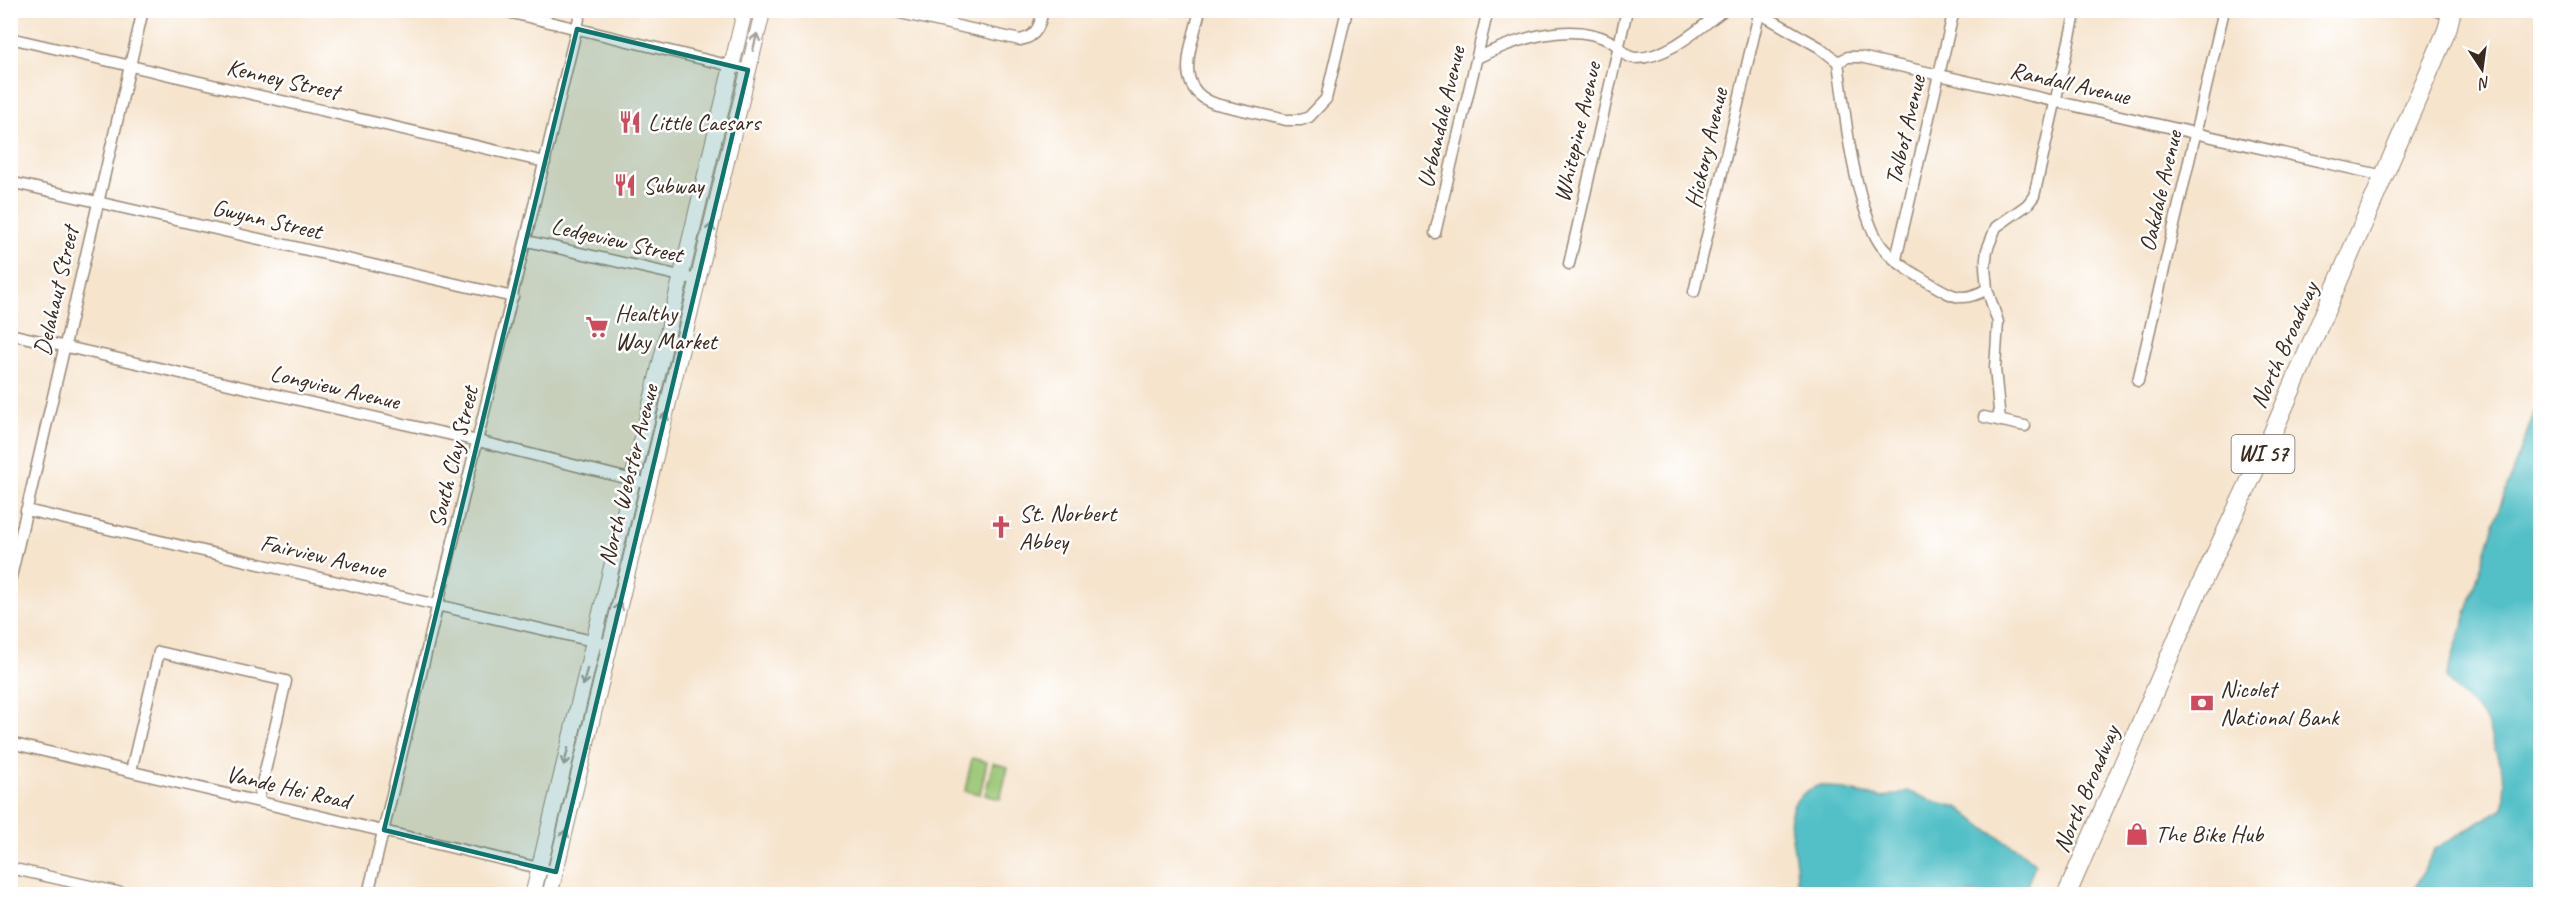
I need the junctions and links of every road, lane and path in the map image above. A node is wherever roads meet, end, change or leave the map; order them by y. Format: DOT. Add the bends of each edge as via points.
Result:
graph roads {
  1 [pos="143,10"];
  2 [pos="500,10"];
  3 [pos="581,10"];
  4 [pos="745,10"];
  5 [pos="763,10"];
  6 [pos="887,10"];
  7 [pos="1044,10"];
  8 [pos="1200,10"];
  9 [pos="1347,10"];
  10 [pos="1488,10"];
  11 [pos="1627,10"];
  12 [pos="1724,10"];
  13 [pos="1954,10"];
  14 [pos="2076,10"];
  15 [pos="2224,10"];
  16 [pos="1757,12"];
  17 [pos="2446,12"];
  18 [pos="577,28"];
  19 [pos="10,38"];
  20 [pos="1618,48"];
  21 [pos="1476,58"];
  22 [pos="1838,62"];
  23 [pos="130,65"];
  24 [pos="732,66"];
  25 [pos="748,70"];
  26 [pos="1939,75"];
  27 [pos="2055,101"];
  28 [pos="2195,133"];
  29 [pos="545,162"];
  30 [pos="2384,176"];
  31 [pos="10,182"];
  32 [pos="98,202"];
  33 [pos="1435,233"];
  34 [pos="527,241"];
  35 [pos="1896,260"];
  36 [pos="1569,264"];
  37 [pos="681,276"];
  38 [pos="698,280"];
  39 [pos="1987,289"];
  40 [pos="1694,292"];
  41 [pos="513,297"];
  42 [pos="10,334"];
  43 [pos="64,346"];
  44 [pos="2138,381"];
  45 [pos="1984,417"];
  46 [pos="2000,421"];
  47 [pos="2025,426"];
  48 [pos="478,441"];
  49 [pos="632,480"];
  50 [pos="649,484"];
  51 [pos="27,510"];
  52 [pos="10,581"];
  53 [pos="438,604"];
  54 [pos="593,642"];
  55 [pos="610,645"];
  56 [pos="10,743"];
  57 [pos="131,771"];
  58 [pos="258,801"];
  59 [pos="384,830"];
  60 [pos="10,868"];
  61 [pos="539,868"];
  62 [pos="556,872"];
  63 [pos="126,894"];
  64 [pos="368,894"];
  65 [pos="533,894"];
  66 [pos="550,894"];
  67 [pos="2067,894"];
  1 -- 23 [label="street, Delahaut Street"];
  2 -- 18 [label="street"];
  3 -- 18 [label="street, South Clay Street"];
  4 -- 24 [label="main road, North Webster Avenue"];
  25 -- 5 [label="main road, North Webster Avenue, one-way"];
  6 -- 7 [label="street" via="1020,40 1037,32"];
  8 -- 9 [label="street" via="1187,74 1194,90 1216,104 1291,120 1301,120 1316,112 1326,99"];
  10 -- 21 [label="street, Urbandale Avenue"];
  11 -- 20 [label="street, Whitepine Avenue"];
  12 -- 20 [label="street" via="1656,53 1632,58"];
  13 -- 26 [label="street, Talbot Avenue"];
  14 -- 27 [label="street"];
  15 -- 28 [label="street, Oakdale Avenue"];
  16 -- 22 [label="street"];
  16 -- 40 [label="street, Hickory Avenue"];
  17 -- 30 [label="main road, North Broadway / WI 57" via="2447,30"];
  18 -- 24 [label="street"];
  18 -- 29 [label="street, South Clay Street"];
  19 -- 23 [label="street, Kenney Street"];
  20 -- 21 [label="street" via="1611,41 1588,34 1544,34 1506,44"];
  20 -- 36 [label="street, Whitepine Avenue"];
  21 -- 33 [label="street, Urbandale Avenue"];
  22 -- 26 [label="street, Randall Avenue" via="1860,57"];
  22 -- 35 [label="street" via="1856,179 1875,234"];
  23 -- 29 [label="street, Kenney Street"];
  23 -- 32 [label="street, Delahaut Street"];
  24 -- 25 [label="street"];
  24 -- 37 [label="main road, North Webster Avenue"];
  38 -- 25 [label="main road, North Webster Avenue, one-way"];
  26 -- 27 [label="street, Randall Avenue"];
  26 -- 35 [label="street, Talbot Avenue"];
  27 -- 28 [label="street, Randall Avenue"];
  27 -- 39 [label="street" via="2034,196 1992,235 1985,267"];
  28 -- 30 [label="street, Randall Avenue"];
  28 -- 44 [label="street, Oakdale Avenue"];
  29 -- 34 [label="street, South Clay Street"];
  30 -- 67 [label="main road, North Broadway / WI 57"];
  31 -- 32 [label="street, Gwynn Street"];
  32 -- 41 [label="street, Gwynn Street"];
  32 -- 43 [label="street, Delahaut Street"];
  34 -- 37 [label="street, Ledgeview Street"];
  34 -- 41 [label="street, South Clay Street"];
  35 -- 39 [label="street" via="1955,297 1970,297"];
  37 -- 38 [label="street, Ledgeview Street"];
  37 -- 49 [label="main road, North Webster Avenue"];
  50 -- 38 [label="main road, North Webster Avenue, one-way"];
  39 -- 46 [label="street" via="1998,322 1995,368"];
  41 -- 48 [label="street, South Clay Street"];
  42 -- 43 [label="street, Longview Avenue"];
  43 -- 48 [label="street, Longview Avenue"];
  43 -- 51 [label="street, Delahaut Street"];
  45 -- 46 [label="street"];
  46 -- 47 [label="street"];
  48 -- 49 [label="street, Longview Avenue"];
  48 -- 53 [label="street, South Clay Street"];
  49 -- 50 [label="street, Longview Avenue"];
  49 -- 54 [label="main road, North Webster Avenue"];
  55 -- 50 [label="main road, North Webster Avenue, one-way"];
  51 -- 52 [label="street, Delahaut Street"];
  51 -- 53 [label="street, Fairview Avenue"];
  53 -- 54 [label="street, Fairview Avenue"];
  53 -- 59 [label="street, South Clay Street"];
  54 -- 55 [label="street, Fairview Avenue"];
  54 -- 61 [label="main road, North Webster Avenue, one-way"];
  62 -- 55 [label="main road, North Webster Avenue, one-way"];
  56 -- 57 [label="street, Vande Hei Road"];
  57 -- 58 [label="street, Vande Hei Road"];
  57 -- 58 [label="street" via="159,652 286,681"];
  58 -- 59 [label="street, Vande Hei Road"];
  59 -- 61 [label="street, Vande Hei Road"];
  59 -- 64 [label="street, South Clay Street"];
  60 -- 63 [label="street"];
  61 -- 62 [label="street, Vande Hei Road"];
  61 -- 65 [label="main road, North Webster Avenue"];
  62 -- 66 [label="main road, North Webster Avenue"];
}
